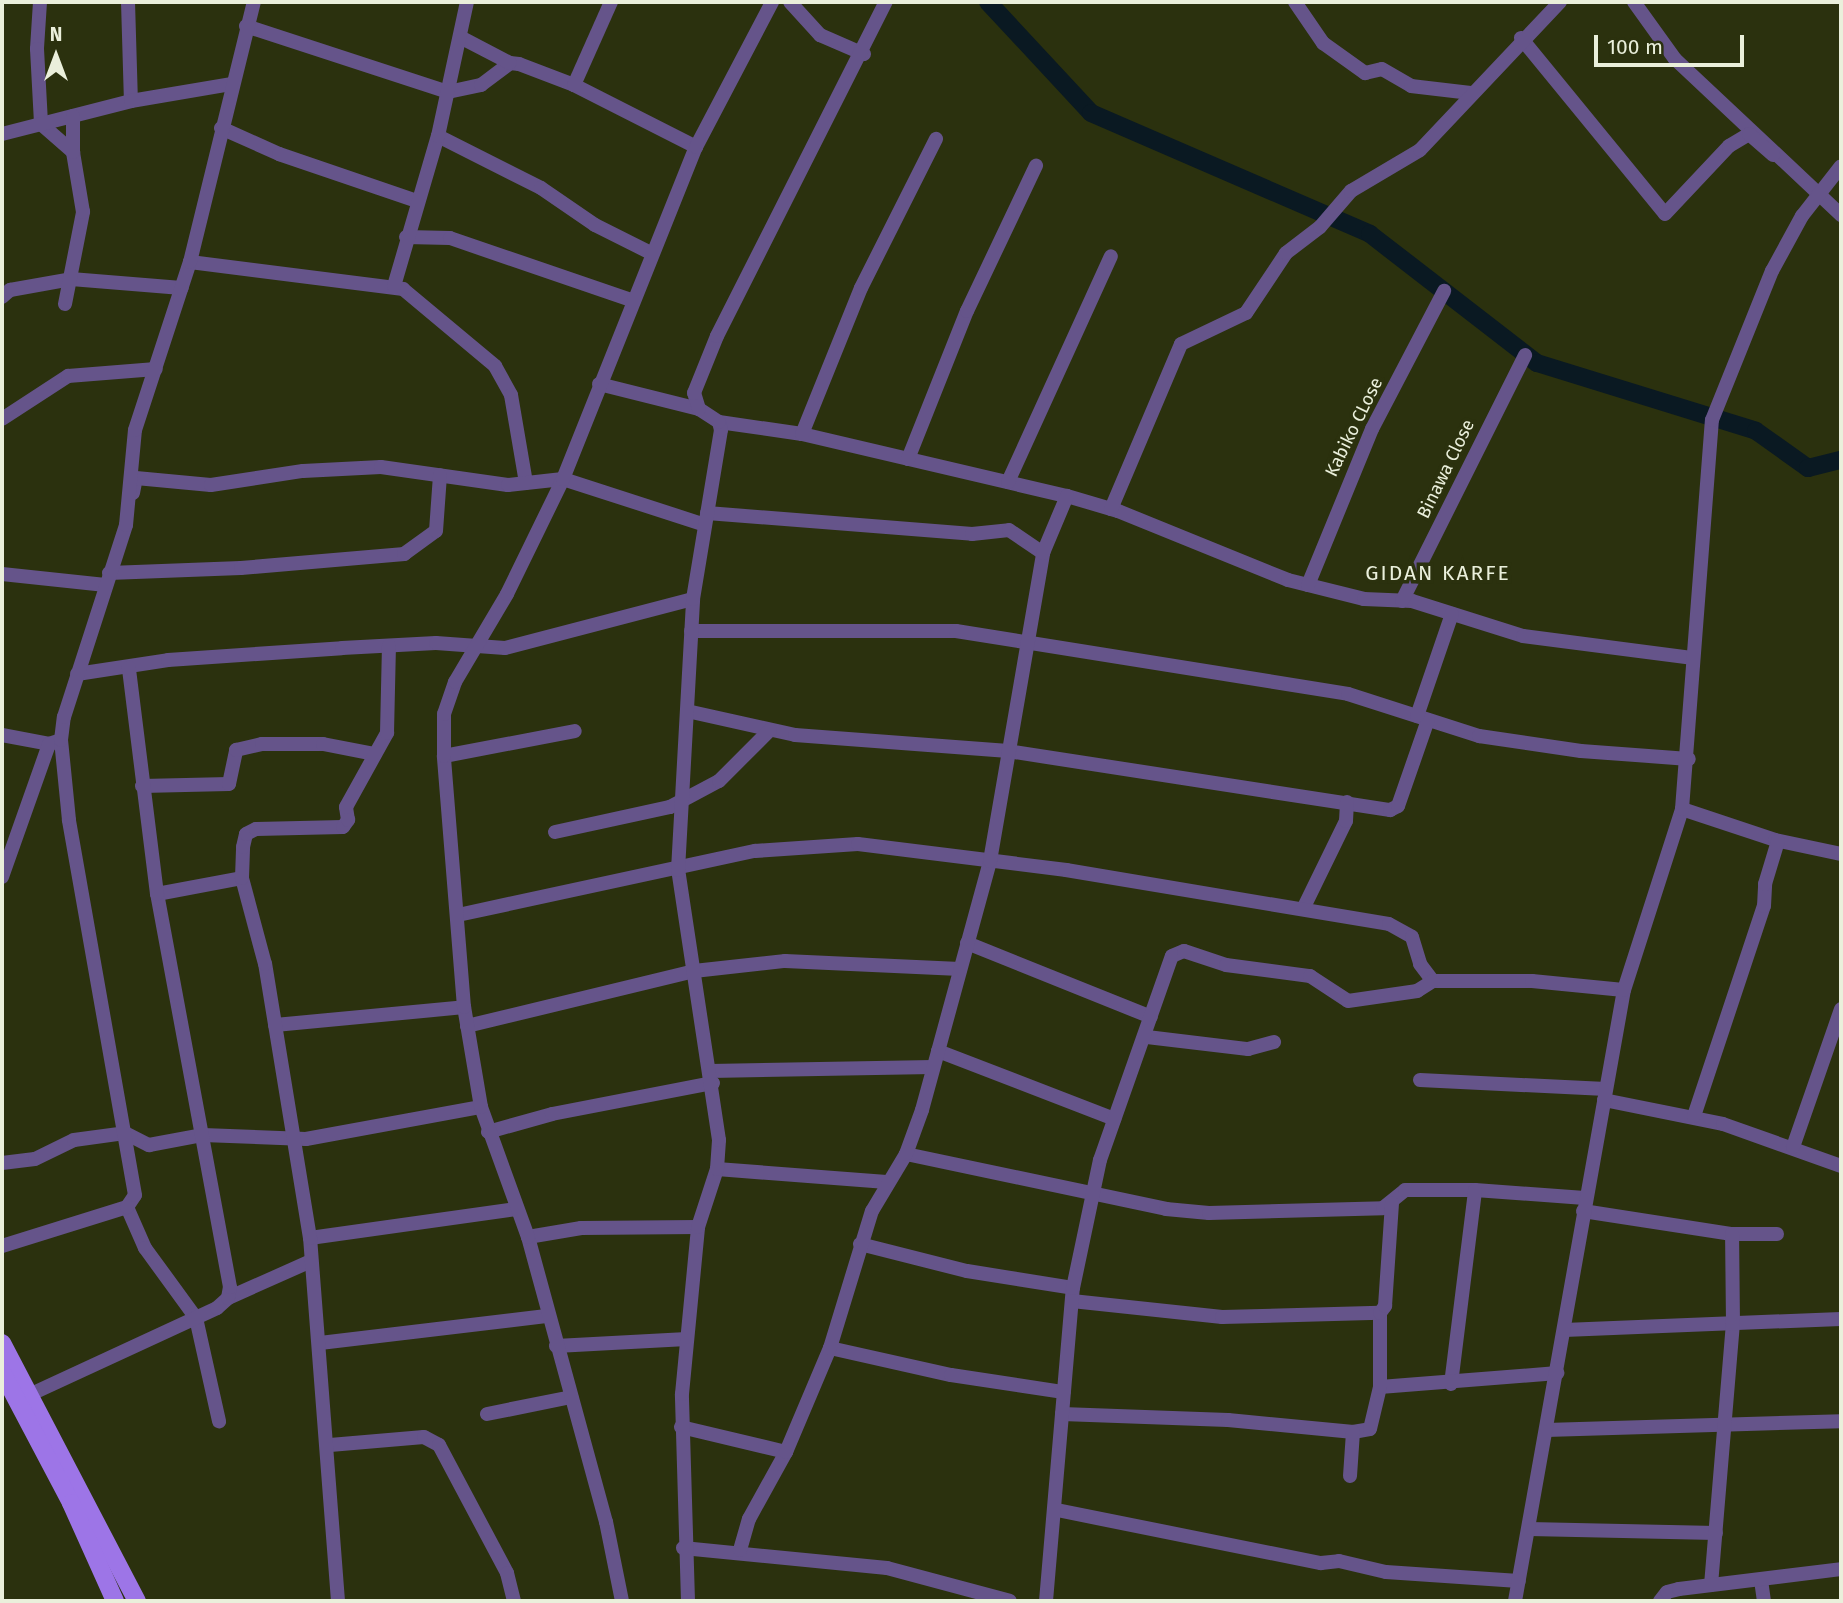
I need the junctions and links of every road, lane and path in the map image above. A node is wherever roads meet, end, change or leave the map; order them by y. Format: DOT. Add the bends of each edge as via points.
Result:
graph roads {
  1 [pos="40,2"];
  2 [pos="128,2"];
  3 [pos="254,2"];
  4 [pos="467,2"];
  5 [pos="611,2"];
  6 [pos="772,2"];
  7 [pos="790,2"];
  8 [pos="886,2"];
  9 [pos="1295,2"];
  10 [pos="1560,2"];
  11 [pos="1634,2"];
  12 [pos="246,26"];
  13 [pos="460,37"];
  14 [pos="1521,38"];
  15 [pos="864,54"];
  16 [pos="510,64"];
  17 [pos="232,84"];
  18 [pos="574,85"];
  19 [pos="448,92"];
  20 [pos="1472,93"];
  21 [pos="131,101"];
  22 [pos="73,116"];
  23 [pos="41,124"];
  24 [pos="221,128"];
  25 [pos="2,134"];
  26 [pos="438,136"];
  27 [pos="936,139"];
  28 [pos="696,147"];
  29 [pos="73,152"];
  30 [pos="1773,155"];
  31 [pos="1036,166"];
  32 [pos="1841,166"];
  33 [pos="1820,197"];
  34 [pos="417,201"];
  35 [pos="1841,215"];
  36 [pos="406,237"];
  37 [pos="651,253"];
  38 [pos="1111,256"];
  39 [pos="190,262"];
  40 [pos="71,279"];
  41 [pos="394,286"];
  42 [pos="182,288"];
  43 [pos="1444,291"];
  44 [pos="2,297"];
  45 [pos="631,300"];
  46 [pos="65,304"];
  47 [pos="1525,355"];
  48 [pos="156,369"];
  49 [pos="599,384"];
  50 [pos="699,409"];
  51 [pos="2,419"];
  52 [pos="719,422"];
  53 [pos="803,435"];
  54 [pos="908,459"];
  55 [pos="440,475"];
  56 [pos="563,480"];
  57 [pos="1009,482"];
  58 [pos="526,483"];
  59 [pos="1067,496"];
  60 [pos="1111,509"];
  61 [pos="706,519"];
  62 [pos="126,525"];
  63 [pos="1043,553"];
  64 [pos="2,574"];
  65 [pos="107,579"];
  66 [pos="1308,585"];
  67 [pos="693,599"];
  68 [pos="1402,601"];
  69 [pos="1452,614"];
  70 [pos="691,631"];
  71 [pos="1026,643"];
  72 [pos="389,646"];
  73 [pos="472,647"];
  74 [pos="1692,658"];
  75 [pos="129,668"];
  76 [pos="78,674"];
  77 [pos="687,711"];
  78 [pos="1422,718"];
  79 [pos="770,730"];
  80 [pos="575,731"];
  81 [pos="2,735"];
  82 [pos="55,742"];
  83 [pos="1008,751"];
  84 [pos="375,754"];
  85 [pos="444,756"];
  86 [pos="1689,759"];
  87 [pos="142,786"];
  88 [pos="681,802"];
  89 [pos="1347,802"];
  90 [pos="1682,809"];
  91 [pos="555,832"];
  92 [pos="1778,841"];
  93 [pos="1841,854"];
  94 [pos="990,861"];
  95 [pos="678,870"];
  96 [pos="2,877"];
  97 [pos="242,878"];
  98 [pos="157,894"];
  99 [pos="1304,907"];
  100 [pos="458,915"];
  101 [pos="967,943"];
  102 [pos="960,969"];
  103 [pos="694,971"];
  104 [pos="1433,981"];
  105 [pos="1624,990"];
  106 [pos="464,1007"];
  107 [pos="1841,1009"];
  108 [pos="1151,1017"];
  109 [pos="275,1025"];
  110 [pos="467,1026"];
  111 [pos="1147,1037"];
  112 [pos="1274,1042"];
  113 [pos="938,1051"];
  114 [pos="933,1068"];
  115 [pos="712,1077"];
  116 [pos="1420,1080"];
  117 [pos="1605,1094"];
  118 [pos="481,1107"];
  119 [pos="1694,1116"];
  120 [pos="1114,1119"];
  121 [pos="488,1132"];
  122 [pos="125,1133"];
  123 [pos="203,1135"];
  124 [pos="294,1138"];
  125 [pos="1793,1147"];
  126 [pos="906,1154"];
  127 [pos="2,1163"];
  128 [pos="1841,1166"];
  129 [pos="716,1169"];
  130 [pos="887,1182"];
  131 [pos="1475,1189"];
  132 [pos="1092,1195"];
  133 [pos="1392,1202"];
  134 [pos="1584,1205"];
  135 [pos="127,1207"];
  136 [pos="516,1209"];
  137 [pos="698,1227"];
  138 [pos="1732,1234"];
  139 [pos="1777,1234"];
  140 [pos="528,1237"];
  141 [pos="310,1238"];
  142 [pos="860,1244"];
  143 [pos="2,1246"];
  144 [pos="311,1261"];
  145 [pos="1072,1294"];
  146 [pos="229,1298"];
  147 [pos="1380,1313"];
  148 [pos="548,1316"];
  149 [pos="196,1318"];
  150 [pos="1841,1320"];
  151 [pos="1733,1324"];
  152 [pos="1564,1330"];
  153 [pos="687,1339"];
  154 [pos="2,1343"];
  155 [pos="320,1343"];
  156 [pos="556,1346"];
  157 [pos="830,1349"];
  158 [pos="2,1372"];
  159 [pos="1557,1373"];
  160 [pos="1451,1384"];
  161 [pos="1380,1387"];
  162 [pos="1064,1392"];
  163 [pos="29,1395"];
  164 [pos="571,1397"];
  165 [pos="487,1414"];
  166 [pos="1062,1414"];
  167 [pos="219,1421"];
  168 [pos="1841,1421"];
  169 [pos="1726,1425"];
  170 [pos="681,1427"];
  171 [pos="1546,1430"];
  172 [pos="1353,1433"];
  173 [pos="330,1445"];
  174 [pos="786,1452"];
  175 [pos="1350,1476"];
  176 [pos="1058,1510"];
  177 [pos="1529,1529"];
  178 [pos="1716,1534"];
  179 [pos="683,1548"];
  180 [pos="740,1550"];
  181 [pos="1841,1569"];
  182 [pos="1761,1580"];
  183 [pos="1518,1581"];
  184 [pos="1711,1585"];
  185 [pos="115,1601"];
  186 [pos="137,1601"];
  187 [pos="338,1601"];
  188 [pos="514,1601"];
  189 [pos="622,1601"];
  190 [pos="688,1601"];
  191 [pos="1010,1601"];
  192 [pos="1046,1601"];
  193 [pos="1515,1601"];
  194 [pos="1660,1601"];
  195 [pos="1764,1601"];
  1 -- 23 [label="street"];
  2 -- 21 [label="street"];
  3 -- 12 [label="street"];
  4 -- 13 [label="street"];
  5 -- 18 [label="street"];
  6 -- 28 [label="street"];
  7 -- 15 [label="street" via="820,35"];
  8 -- 15 [label="street"];
  9 -- 20 [label="street" via="1323,43 1365,73 1382,69 1411,86"];
  10 -- 14 [label="street"];
  11 -- 30 [label="street" via="1675,60"];
  12 -- 17 [label="street"];
  12 -- 19 [label="street"];
  13 -- 16 [label="street"];
  13 -- 19 [label="street"];
  14 -- 20 [label="street"];
  14 -- 30 [label="street" via="1665,214 1729,146 1749,134"];
  15 -- 50 [label="street" via="717,336 694,393"];
  16 -- 18 [label="street"];
  16 -- 19 [label="street" via="481,85"];
  17 -- 21 [label="street"];
  17 -- 24 [label="street"];
  18 -- 28 [label="street"];
  19 -- 26 [label="street"];
  20 -- 60 [label="street" via="1413,155 1351,191 1320,227 1286,253 1246,313 1181,344"];
  21 -- 22 [label="street"];
  22 -- 23 [label="street"];
  22 -- 29 [label="street"];
  23 -- 25 [label="street"];
  23 -- 29 [label="street"];
  24 -- 34 [label="street" via="279,154"];
  24 -- 39 [label="street"];
  26 -- 34 [label="street"];
  26 -- 37 [label="street" via="541,188 595,225"];
  27 -- 53 [label="street" via="861,288"];
  28 -- 37 [label="street"];
  29 -- 40 [label="street" via="83,212"];
  30 -- 33 [label="street"];
  31 -- 54 [label="street" via="967,311"];
  32 -- 33 [label="street"];
  33 -- 35 [label="street"];
  33 -- 74 [label="street" via="1802,216 1772,271 1712,420"];
  34 -- 36 [label="street"];
  36 -- 41 [label="street"];
  36 -- 45 [label="street" via="450,238"];
  37 -- 45 [label="street"];
  38 -- 57 [label="street"];
  39 -- 41 [label="street"];
  39 -- 42 [label="street"];
  40 -- 42 [label="street"];
  40 -- 44 [label="street" via="10,290"];
  40 -- 46 [label="street"];
  41 -- 58 [label="street" via="438,316 495,366 511,395"];
  42 -- 48 [label="street"];
  43 -- 66 [label="street, Kabiko CLose" via="1372,429"];
  45 -- 49 [label="street"];
  47 -- 68 [label="street, Binawa Close"];
  48 -- 51 [label="street" via="68,376"];
  48 -- 62 [label="street" via="133,442"];
  49 -- 50 [label="street"];
  49 -- 56 [label="street"];
  50 -- 52 [label="street"];
  52 -- 53 [label="street"];
  52 -- 61 [label="street"];
  53 -- 54 [label="street"];
  54 -- 57 [label="street"];
  55 -- 58 [label="street" via="508,485"];
  55 -- 62 [label="street" via="381,467 303,471 211,485 136,478"];
  55 -- 65 [label="street" via="436,531 404,554"];
  56 -- 58 [label="street"];
  56 -- 61 [label="street"];
  56 -- 73 [label="street" via="507,594"];
  57 -- 59 [label="street"];
  59 -- 60 [label="street"];
  59 -- 63 [label="street"];
  60 -- 66 [label="street"];
  61 -- 63 [label="street" via="972,534 1009,530"];
  61 -- 67 [label="street"];
  62 -- 65 [label="street"];
  63 -- 71 [label="street"];
  64 -- 65 [label="street"];
  65 -- 76 [label="street"];
  66 -- 68 [label="street" via="1363,599"];
  67 -- 70 [label="street"];
  67 -- 73 [label="street" via="569,635 505,648"];
  68 -- 69 [label="street"];
  69 -- 74 [label="street" via="1523,636"];
  69 -- 78 [label="street"];
  70 -- 71 [label="street" via="956,631"];
  70 -- 77 [label="street"];
  71 -- 78 [label="street" via="1348,694"];
  71 -- 83 [label="street"];
  72 -- 73 [label="street"];
  72 -- 75 [label="street" via="167,660"];
  72 -- 84 [label="street" via="388,721"];
  73 -- 85 [label="street" via="444,714"];
  74 -- 86 [label="street"];
  75 -- 76 [label="street"];
  75 -- 87 [label="street"];
  76 -- 82 [label="street"];
  77 -- 79 [label="street"];
  77 -- 88 [label="street"];
  78 -- 86 [label="street" via="1479,736 1536,746"];
  78 -- 89 [label="street" via="1398,806 1390,810"];
  79 -- 83 [label="street"];
  79 -- 88 [label="street" via="719,781"];
  80 -- 85 [label="street"];
  81 -- 82 [label="street"];
  82 -- 96 [label="street"];
  82 -- 122 [label="street"];
  83 -- 89 [label="street"];
  83 -- 94 [label="street"];
  84 -- 87 [label="street" via="323,744 262,744 236,750 229,784"];
  84 -- 97 [label="street" via="346,807 348,820 343,827 256,829 246,834"];
  85 -- 100 [label="street"];
  86 -- 90 [label="street"];
  87 -- 98 [label="street"];
  88 -- 91 [label="street"];
  88 -- 95 [label="street"];
  89 -- 99 [label="street" via="1346,821"];
  90 -- 92 [label="street"];
  90 -- 105 [label="street"];
  92 -- 93 [label="street"];
  92 -- 119 [label="street" via="1765,884 1764,906"];
  94 -- 95 [label="street" via="858,844 805,845"];
  94 -- 99 [label="street"];
  94 -- 101 [label="street"];
  95 -- 100 [label="street"];
  95 -- 103 [label="street"];
  97 -- 98 [label="street"];
  97 -- 109 [label="street"];
  98 -- 123 [label="street"];
  99 -- 104 [label="street" via="1403,929 1412,937 1426,975"];
  100 -- 106 [label="street"];
  101 -- 102 [label="street"];
  101 -- 108 [label="street"];
  102 -- 103 [label="street" via="785,961"];
  102 -- 113 [label="street"];
  103 -- 110 [label="street"];
  103 -- 115 [label="street"];
  104 -- 105 [label="street" via="1532,981"];
  104 -- 108 [label="street" via="1407,994 1348,1001 1310,976 1226,965 1176,952"];
  105 -- 117 [label="street"];
  106 -- 109 [label="street"];
  106 -- 110 [label="street"];
  107 -- 125 [label="street"];
  108 -- 111 [label="street"];
  109 -- 124 [label="street"];
  110 -- 118 [label="street"];
  111 -- 112 [label="street" via="1248,1049"];
  111 -- 120 [label="street"];
  113 -- 114 [label="street"];
  113 -- 120 [label="street"];
  114 -- 115 [label="street"];
  114 -- 126 [label="street"];
  115 -- 121 [label="street"];
  115 -- 129 [label="street" via="719,1128"];
  116 -- 117 [label="street"];
  117 -- 119 [label="street"];
  117 -- 134 [label="street"];
  118 -- 121 [label="street"];
  118 -- 124 [label="street"];
  119 -- 125 [label="street"];
  120 -- 132 [label="street"];
  121 -- 136 [label="street"];
  122 -- 123 [label="street" via="149,1145"];
  122 -- 127 [label="street" via="74,1140 35,1160"];
  122 -- 135 [label="street" via="136,1188"];
  123 -- 124 [label="street"];
  123 -- 146 [label="street"];
  124 -- 141 [label="street"];
  125 -- 128 [label="street"];
  126 -- 130 [label="street"];
  126 -- 132 [label="street"];
  129 -- 130 [label="street"];
  129 -- 137 [label="street"];
  130 -- 142 [label="street"];
  131 -- 133 [label="street" via="1405,1190"];
  131 -- 134 [label="street"];
  131 -- 160 [label="street"];
  132 -- 133 [label="street" via="1209,1213 1383,1208"];
  132 -- 145 [label="street"];
  133 -- 147 [label="street" via="1385,1306"];
  134 -- 138 [label="street"];
  134 -- 152 [label="street"];
  135 -- 143 [label="street"];
  135 -- 149 [label="street" via="145,1248"];
  136 -- 140 [label="street"];
  136 -- 141 [label="street"];
  137 -- 140 [label="street" via="581,1228"];
  137 -- 153 [label="street"];
  138 -- 139 [label="street"];
  138 -- 151 [label="street"];
  140 -- 148 [label="street"];
  141 -- 144 [label="street"];
  142 -- 145 [label="street"];
  142 -- 157 [label="street"];
  144 -- 146 [label="street"];
  144 -- 155 [label="street"];
  145 -- 147 [label="street" via="1223,1317"];
  145 -- 162 [label="street"];
  146 -- 149 [label="street"];
  147 -- 161 [label="street"];
  148 -- 155 [label="street"];
  148 -- 156 [label="street"];
  149 -- 163 [label="street"];
  149 -- 167 [label="street"];
  150 -- 151 [label="street"];
  151 -- 152 [label="street"];
  151 -- 169 [label="street"];
  152 -- 159 [label="street"];
  153 -- 156 [label="street"];
  153 -- 170 [label="street"];
  154 -- 163 [label="main road"];
  155 -- 173 [label="street"];
  156 -- 164 [label="street"];
  157 -- 162 [label="street" via="951,1375"];
  157 -- 174 [label="street"];
  158 -- 185 [label="main road" via="71,1503"];
  159 -- 160 [label="street"];
  159 -- 171 [label="street"];
  160 -- 161 [label="street"];
  161 -- 172 [label="street" via="1375,1425"];
  162 -- 166 [label="street"];
  163 -- 186 [label="main road"];
  164 -- 165 [label="street"];
  164 -- 189 [label="street" via="606,1522"];
  166 -- 172 [label="street" via="1228,1420"];
  166 -- 176 [label="street"];
  168 -- 169 [label="street"];
  169 -- 171 [label="street"];
  169 -- 178 [label="street"];
  170 -- 174 [label="street"];
  170 -- 179 [label="street"];
  171 -- 177 [label="street"];
  172 -- 175 [label="street"];
  173 -- 187 [label="street"];
  173 -- 188 [label="street" via="424,1437 439,1445 507,1573"];
  174 -- 180 [label="street" via="749,1519"];
  176 -- 183 [label="street" via="1321,1563 1339,1561 1386,1572"];
  176 -- 192 [label="street"];
  177 -- 178 [label="street"];
  177 -- 183 [label="street"];
  178 -- 184 [label="street"];
  179 -- 180 [label="street"];
  179 -- 190 [label="street"];
  180 -- 191 [label="street" via="910,1572"];
  181 -- 182 [label="street"];
  182 -- 184 [label="street"];
  182 -- 195 [label="street"];
  183 -- 193 [label="street"];
  184 -- 194 [label="street" via="1667,1592"];
}
